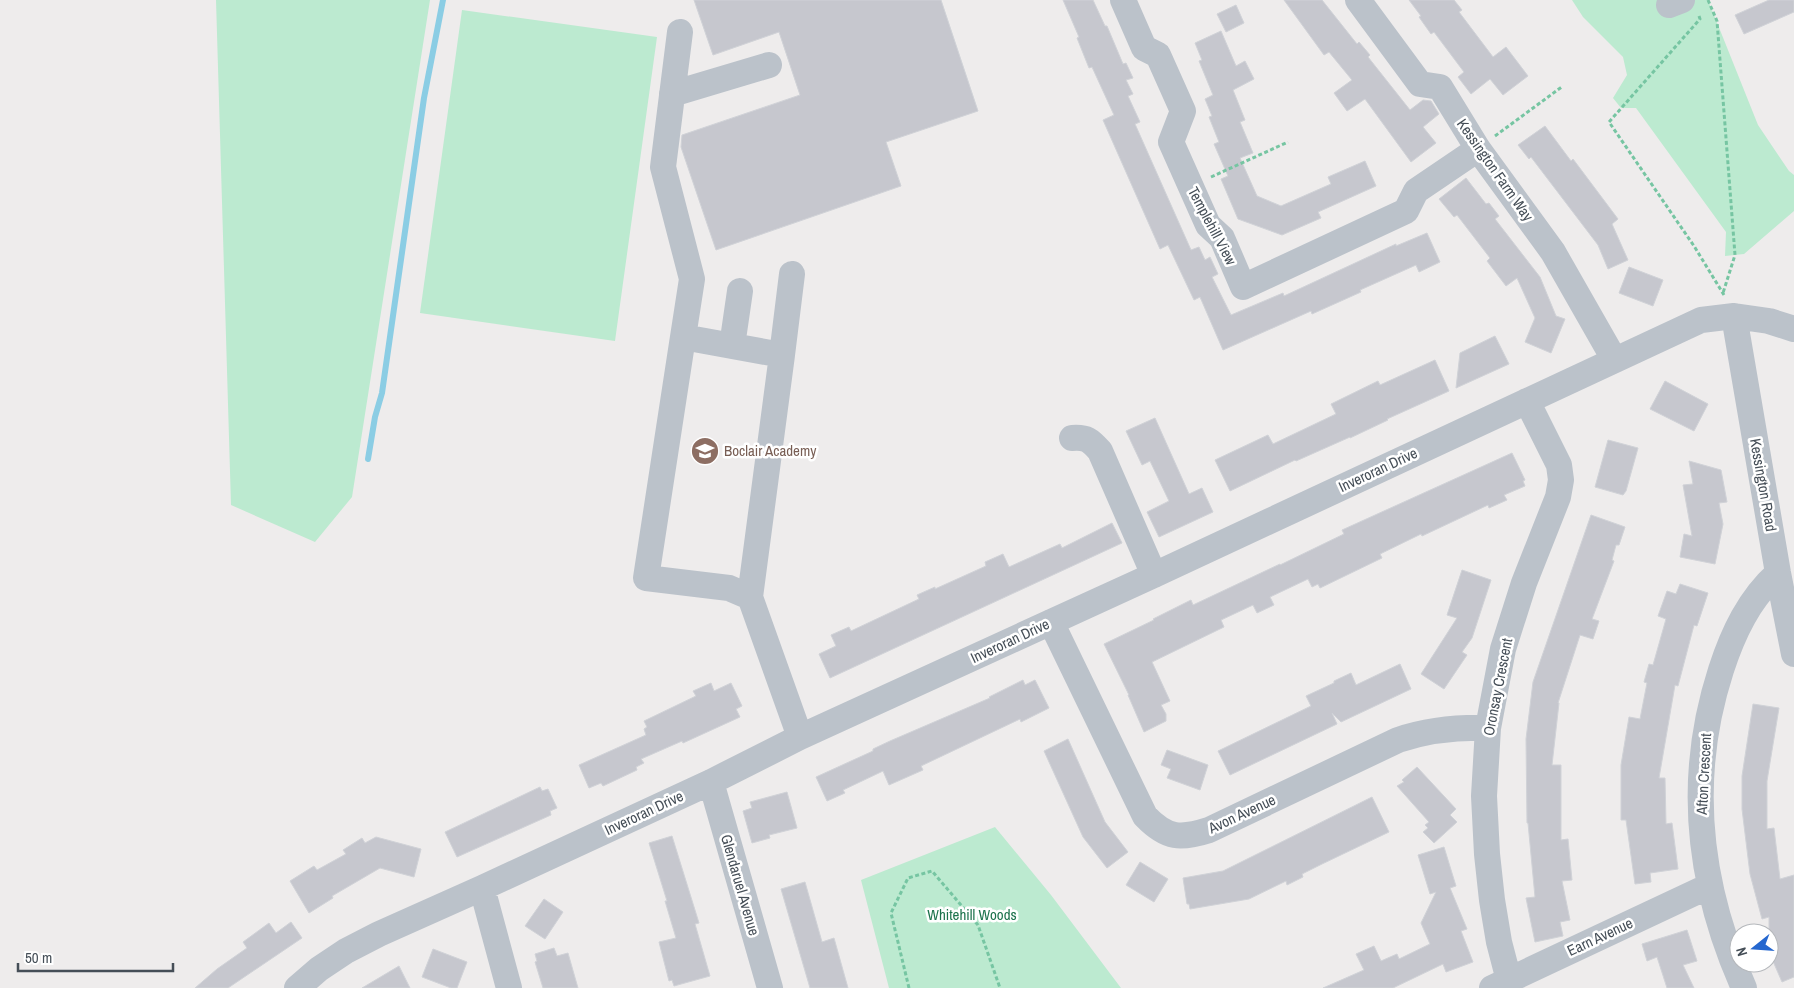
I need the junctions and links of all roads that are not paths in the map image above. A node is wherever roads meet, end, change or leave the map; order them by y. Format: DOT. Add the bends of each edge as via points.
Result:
graph roads {
  1 [pos="1123,0"];
  2 [pos="1358,0"];
  3 [pos="680,32"];
  4 [pos="769,65"];
  5 [pos="672,94"];
  6 [pos="1478,149"];
  7 [pos="792,274"];
  8 [pos="740,291"];
  9 [pos="1728,305"];
  10 [pos="1794,329"];
  11 [pos="683,338"];
  12 [pos="732,346"];
  13 [pos="782,355"];
  14 [pos="1614,359"];
  15 [pos="1528,400"];
  16 [pos="1072,438"];
  17 [pos="1778,573"];
  18 [pos="1154,575"];
  19 [pos="750,597"];
  20 [pos="1050,622"];
  21 [pos="1794,654"];
  22 [pos="1488,728"];
  23 [pos="800,737"];
  24 [pos="711,782"];
  25 [pos="1709,886"];
  26 [pos="482,888"];
  27 [pos="1504,985"];
  28 [pos="297,988"];
  29 [pos="509,988"];
  30 [pos="770,988"];
  31 [pos="1744,988"];
  1 -- 6 [label="street, Templehill View" via="1144,48 1158,55 1182,111 1171,142 1208,225 1222,238 1243,287 1406,211 1416,191"];
  2 -- 6 [label="street, Kessington Farm Way" via="1420,84 1440,87"];
  3 -- 5 [label="street"];
  4 -- 5 [label="street"];
  5 -- 11 [label="street" via="663,167 692,279"];
  6 -- 14 [label="street, Kessington Farm Way" via="1553,252"];
  7 -- 13 [label="street"];
  8 -- 12 [label="street"];
  9 -- 10 [label="street, Inveroran Drive"];
  9 -- 14 [label="street, Inveroran Drive"];
  9 -- 17 [label="street, Kessington Road"];
  11 -- 12 [label="street"];
  11 -- 19 [label="street" via="646,578 729,588"];
  12 -- 13 [label="street"];
  13 -- 19 [label="street"];
  14 -- 15 [label="street, Inveroran Drive"];
  15 -- 18 [label="street, Inveroran Drive"];
  15 -- 22 [label="street, Oronsay Crescent" via="1559,464 1561,480 1558,497 1524,583 1503,649"];
  16 -- 18 [label="street" via="1090,440 1100,451"];
  17 -- 21 [label="street, Kessington Road"];
  17 -- 25 [label="street, Afton Crescent" via="1750,605 1725,656 1713,692 1701,768 1700,810"];
  18 -- 20 [label="street, Inveroran Drive"];
  19 -- 23 [label="street"];
  20 -- 22 [label="street, Avon Avenue" via="1145,816 1156,828 1169,834 1182,836 1209,830 1405,738 1439,729"];
  20 -- 23 [label="street, Inveroran Drive"];
  22 -- 27 [label="street, Oronsay Crescent" via="1484,796 1487,854"];
  23 -- 24 [label="street, Inveroran Drive"];
  24 -- 26 [label="street, Inveroran Drive"];
  24 -- 30 [label="street, Glendaruel Avenue"];
  25 -- 27 [label="street, Earn Avenue"];
  25 -- 31 [label="street, Afton Crescent" via="1717,920"];
  26 -- 28 [label="street, Inveroran Drive" via="346,951"];
  26 -- 29 [label="street"];
}
